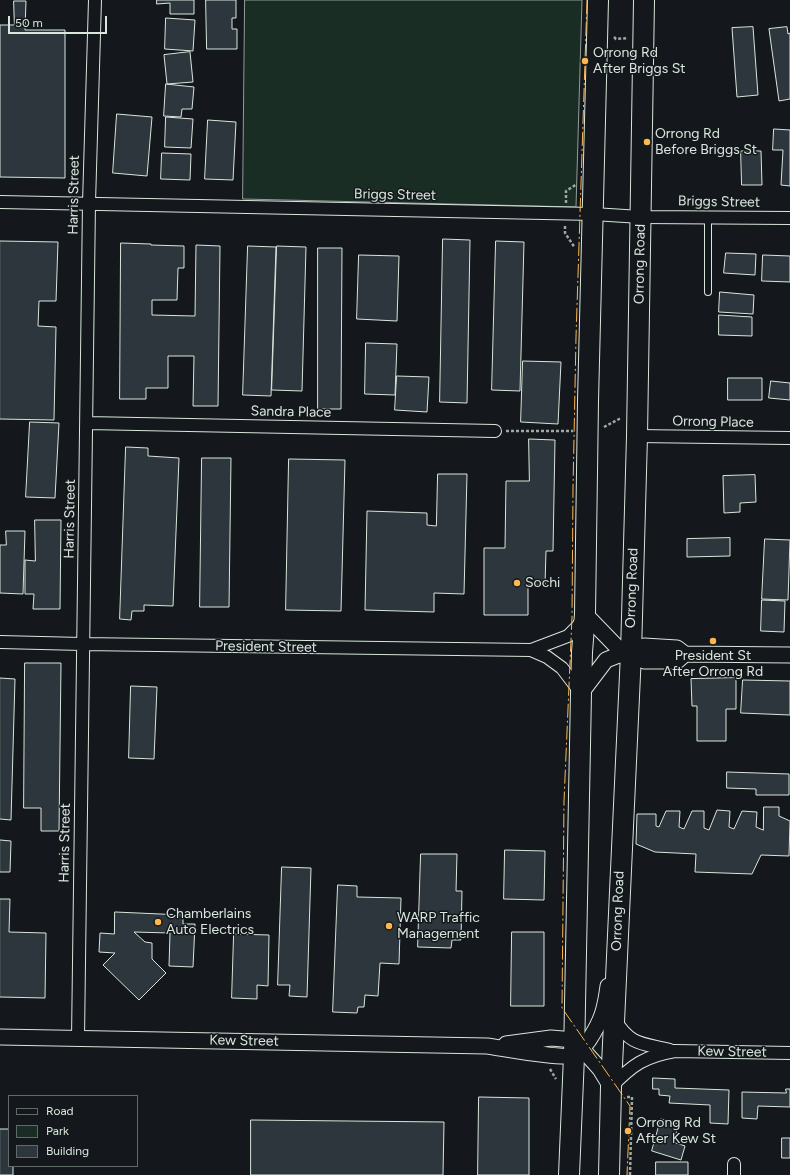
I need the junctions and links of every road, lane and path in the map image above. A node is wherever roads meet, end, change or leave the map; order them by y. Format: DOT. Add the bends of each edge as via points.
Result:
graph roads {
  1 [pos="95,0"];
  2 [pos="598,0"];
  3 [pos="644,0"];
  4 [pos="597,30"];
  5 [pos="643,38"];
  6 [pos="579,183"];
  7 [pos="0,202"];
  8 [pos="89,203"];
  9 [pos="566,214"];
  10 [pos="593,214"];
  11 [pos="640,217"];
  12 [pos="708,217"];
  13 [pos="790,218"];
  14 [pos="577,251"];
  15 [pos="708,292"];
  16 [pos="637,414"];
  17 [pos="87,423"];
  18 [pos="581,426"];
  19 [pos="495,431"];
  20 [pos="637,436"];
  21 [pos="790,438"];
  22 [pos="586,614"];
  23 [pos="0,642"];
  24 [pos="82,644"];
  25 [pos="531,650"];
  26 [pos="631,653"];
  27 [pos="790,655"];
  28 [pos="581,693"];
  29 [pos="619,891"];
  30 [pos="614,1018"];
  31 [pos="0,1037"];
  32 [pos="78,1038"];
  33 [pos="577,1048"];
  34 [pos="675,1051"];
  35 [pos="790,1053"];
  36 [pos="611,1087"];
  37 [pos="632,1097"];
  38 [pos="569,1175"];
  39 [pos="610,1175"];
  40 [pos="630,1175"];
  1 -- 8 [label="street, Harris Street"];
  2 -- 4 [label="highway"];
  3 -- 5 [label="highway, Orrong Road"];
  4 -- 5 [label="path" via="604,30 616,39"];
  4 -- 10 [label="highway"];
  5 -- 11 [label="highway, Orrong Road"];
  6 -- 9 [label="path" via="566,191"];
  7 -- 8 [label="street, Briggs Street"];
  8 -- 9 [label="street, Briggs Street"];
  8 -- 17 [label="street, Harris Street"];
  9 -- 10 [label="street, Briggs Street"];
  9 -- 14 [label="path" via="565,233"];
  10 -- 11 [label="street, Briggs Street"];
  10 -- 18 [label="highway"];
  11 -- 12 [label="street, Briggs Street"];
  11 -- 16 [label="highway, Orrong Road"];
  12 -- 13 [label="street, Briggs Street"];
  12 -- 15 [label="lane"];
  16 -- 18 [label="path" via="623,417 600,429"];
  16 -- 20 [label="highway, Orrong Road"];
  17 -- 19 [label="street, Sandra Place"];
  17 -- 24 [label="street, Harris Street"];
  18 -- 19 [label="path" via="574,431"];
  18 -- 22 [label="highway"];
  20 -- 21 [label="street, Orrong Place"];
  20 -- 26 [label="highway, Orrong Road"];
  22 -- 25 [label="street, President Street" via="568,636"];
  22 -- 26 [label="street" via="616,646"];
  22 -- 28 [label="highway"];
  23 -- 24 [label="street, President Street"];
  24 -- 25 [label="street, President Street"];
  24 -- 32 [label="street, Harris Street"];
  25 -- 28 [label="street, President Street" via="562,668"];
  26 -- 27 [label="street" via="644,646 676,648 685,654"];
  26 -- 28 [label="street" via="606,660"];
  26 -- 29 [label="highway, Orrong Road"];
  28 -- 33 [label="highway"];
  29 -- 30 [label="highway, Orrong Road"];
  29 -- 33 [label="street" via="606,1000 601,1020"];
  30 -- 34 [label="street, Kew Street" via="623,1032 634,1041"];
  30 -- 36 [label="highway, Orrong Road"];
  31 -- 32 [label="street, Kew Street"];
  32 -- 33 [label="street, Kew Street" via="487,1046 551,1038"];
  33 -- 36 [label="street" via="600,1069"];
  33 -- 38 [label="highway"];
  34 -- 35 [label="street, Kew Street"];
  34 -- 36 [label="street, Kew Street" via="646,1058"];
  36 -- 39 [label="highway, Orrong Road"];
  37 -- 40 [label="path"];
}
